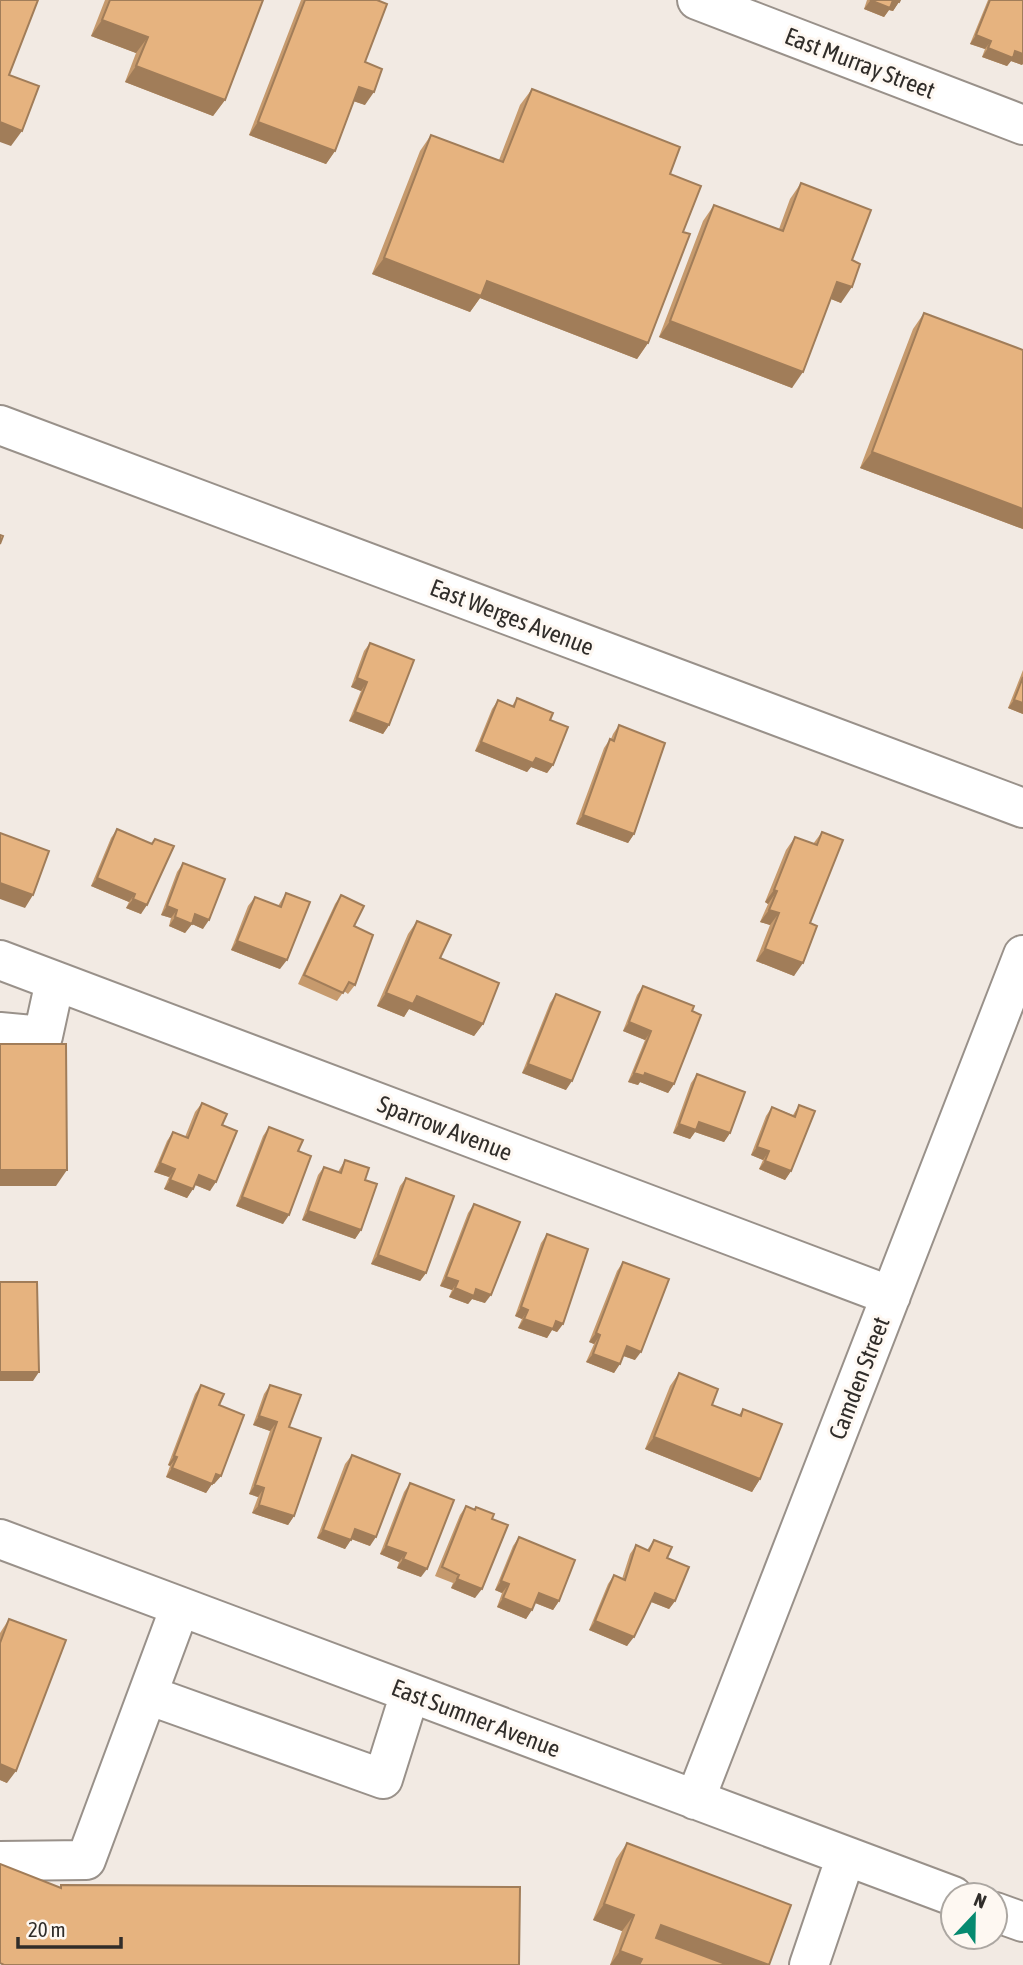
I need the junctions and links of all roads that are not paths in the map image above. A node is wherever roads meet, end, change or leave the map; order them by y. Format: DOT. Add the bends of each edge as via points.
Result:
graph roads {
  1 [pos="697,0"];
  2 [pos="1023,125"];
  3 [pos="0,425"];
  4 [pos="1023,808"];
  5 [pos="1023,955"];
  6 [pos="0,960"];
  7 [pos="55,981"];
  8 [pos="0,1032"];
  9 [pos="891,1296"];
  10 [pos="0,1539"];
  11 [pos="180,1607"];
  12 [pos="410,1693"];
  13 [pos="148,1695"];
  14 [pos="695,1800"];
  15 [pos="846,1856"];
  16 [pos="0,1861"];
  17 [pos="939,1891"];
  18 [pos="815,1963"];
  1 -- 2 [label="street, East Murray Street"];
  3 -- 4 [label="street, East Werges Avenue"];
  5 -- 9 [label="street, Camden Street"];
  6 -- 7 [label="street, Sparrow Avenue"];
  7 -- 8 [label="street" via="43,1036"];
  7 -- 9 [label="street, Sparrow Avenue"];
  9 -- 14 [label="street, Camden Street"];
  10 -- 11 [label="street, East Sumner Avenue"];
  11 -- 12 [label="street, East Sumner Avenue"];
  11 -- 13 [label="street"];
  12 -- 13 [label="street" via="383,1779"];
  12 -- 14 [label="street, East Sumner Avenue"];
  13 -- 16 [label="street" via="86,1860"];
  14 -- 15 [label="street, East Sumner Avenue"];
  15 -- 17 [label="street, East Sumner Avenue"];
  15 -- 18 [label="street"];
}
